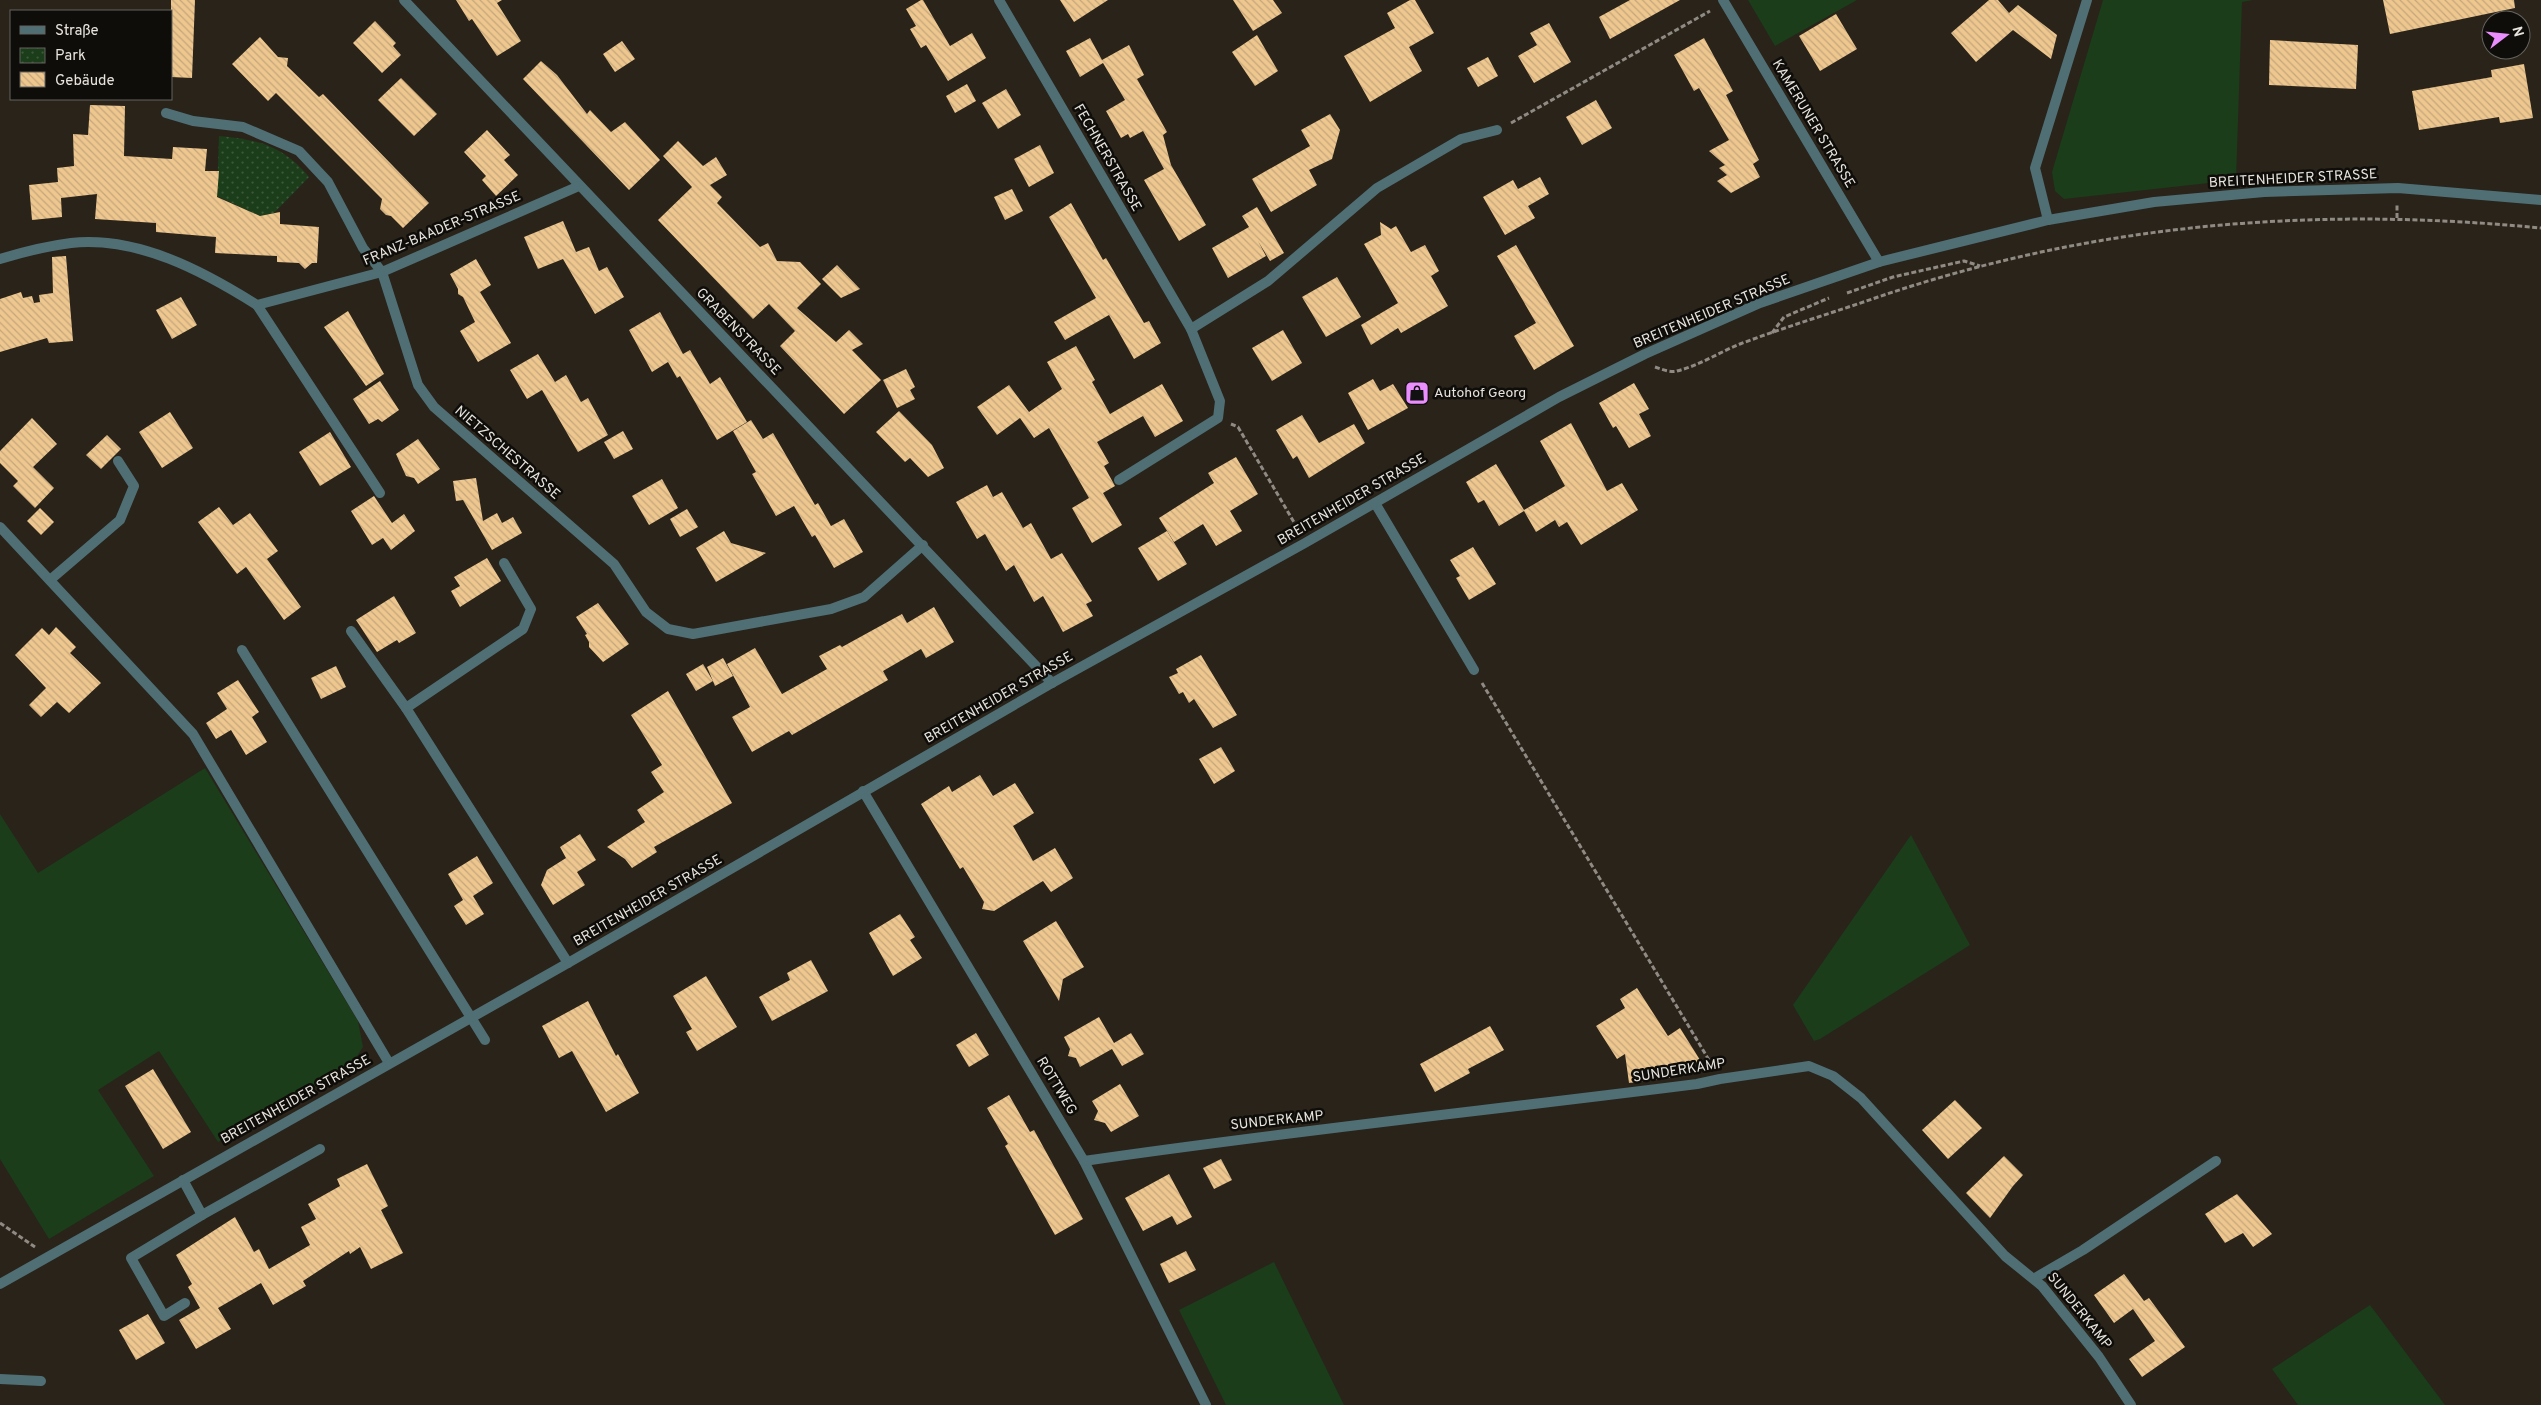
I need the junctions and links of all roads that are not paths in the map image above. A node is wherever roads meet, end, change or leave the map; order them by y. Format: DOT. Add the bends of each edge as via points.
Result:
graph roads {
  1 [pos="404,0"];
  2 [pos="999,0"];
  3 [pos="2087,0"];
  4 [pos="1724,1"];
  5 [pos="166,113"];
  6 [pos="1497,130"];
  7 [pos="580,186"];
  8 [pos="2541,200"];
  9 [pos="2048,220"];
  10 [pos="0,259"];
  11 [pos="1879,262"];
  12 [pos="382,272"];
  13 [pos="257,305"];
  14 [pos="1191,329"];
  15 [pos="118,462"];
  16 [pos="1119,480"];
  17 [pos="380,493"];
  18 [pos="1375,503"];
  19 [pos="0,527"];
  20 [pos="923,545"];
  21 [pos="504,563"];
  22 [pos="50,580"];
  23 [pos="351,631"];
  24 [pos="242,650"];
  25 [pos="1474,670"];
  26 [pos="1052,683"];
  27 [pos="406,708"];
  28 [pos="863,791"];
  29 [pos="568,963"];
  30 [pos="472,1017"];
  31 [pos="485,1040"];
  32 [pos="389,1063"];
  33 [pos="320,1149"];
  34 [pos="1084,1161"];
  35 [pos="2216,1161"];
  36 [pos="183,1180"];
  37 [pos="202,1215"];
  38 [pos="2035,1278"];
  39 [pos="0,1284"];
  40 [pos="185,1302"];
  41 [pos="0,1379"];
  42 [pos="41,1382"];
  43 [pos="1206,1405"];
  44 [pos="2131,1405"];
  1 -- 7 [label="street, GRABENSTRASSE"];
  2 -- 14 [label="street, FECHNERSTRASSE"];
  3 -- 9 [label="street" via="2035,168"];
  4 -- 11 [label="street, KAMERUNER STRASSE"];
  5 -- 12 [label="street, NIETZSCHESTRASSE" via="193,121 244,126 299,152 328,182 363,248"];
  6 -- 14 [label="street" via="1461,139 1376,188 1268,281"];
  7 -- 12 [label="street, FRANZ-BAADER-STRASSE"];
  7 -- 20 [label="street, GRABENSTRASSE"];
  8 -- 9 [label="street, BREITENHEIDER STRASSE" via="2398,188 2264,192 2154,202"];
  9 -- 11 [label="street, BREITENHEIDER STRASSE"];
  10 -- 13 [label="street" via="73,243 117,245 165,256 220,282"];
  11 -- 18 [label="street, BREITENHEIDER STRASSE" via="1760,303 1645,354 1559,397"];
  12 -- 13 [label="street, FRANZ-BAADER-STRASSE"];
  12 -- 20 [label="street, NIETZSCHESTRASSE" via="418,385 434,407 614,564 646,612 668,629 693,634 831,609 864,597"];
  13 -- 17 [label="street"];
  14 -- 16 [label="street, FECHNERSTRASSE" via="1220,401 1218,418"];
  15 -- 22 [label="street" via="134,486 120,520"];
  18 -- 25 [label="street"];
  18 -- 26 [label="street, BREITENHEIDER STRASSE"];
  19 -- 22 [label="street"];
  20 -- 26 [label="street, GRABENSTRASSE"];
  21 -- 27 [label="street" via="531,608 522,629"];
  22 -- 32 [label="street" via="193,734"];
  23 -- 27 [label="street"];
  24 -- 30 [label="street"];
  26 -- 28 [label="street, BREITENHEIDER STRASSE"];
  27 -- 29 [label="street"];
  28 -- 29 [label="street, BREITENHEIDER STRASSE"];
  28 -- 34 [label="street, ROTTWEG"];
  29 -- 30 [label="street, BREITENHEIDER STRASSE"];
  30 -- 31 [label="street"];
  30 -- 32 [label="street, BREITENHEIDER STRASSE"];
  32 -- 36 [label="street, BREITENHEIDER STRASSE"];
  33 -- 37 [label="street"];
  34 -- 38 [label="street, SUNDERKAMP" via="1697,1084 1809,1066 1833,1076 1861,1098 2006,1256"];
  34 -- 43 [label="street, ROTTWEG"];
  35 -- 38 [label="street" via="2084,1250"];
  36 -- 37 [label="street"];
  36 -- 39 [label="street, BREITENHEIDER STRASSE"];
  37 -- 40 [label="street" via="131,1258 164,1316"];
  38 -- 44 [label="street, SUNDERKAMP" via="2099,1357"];
  41 -- 42 [label="street"];
}
